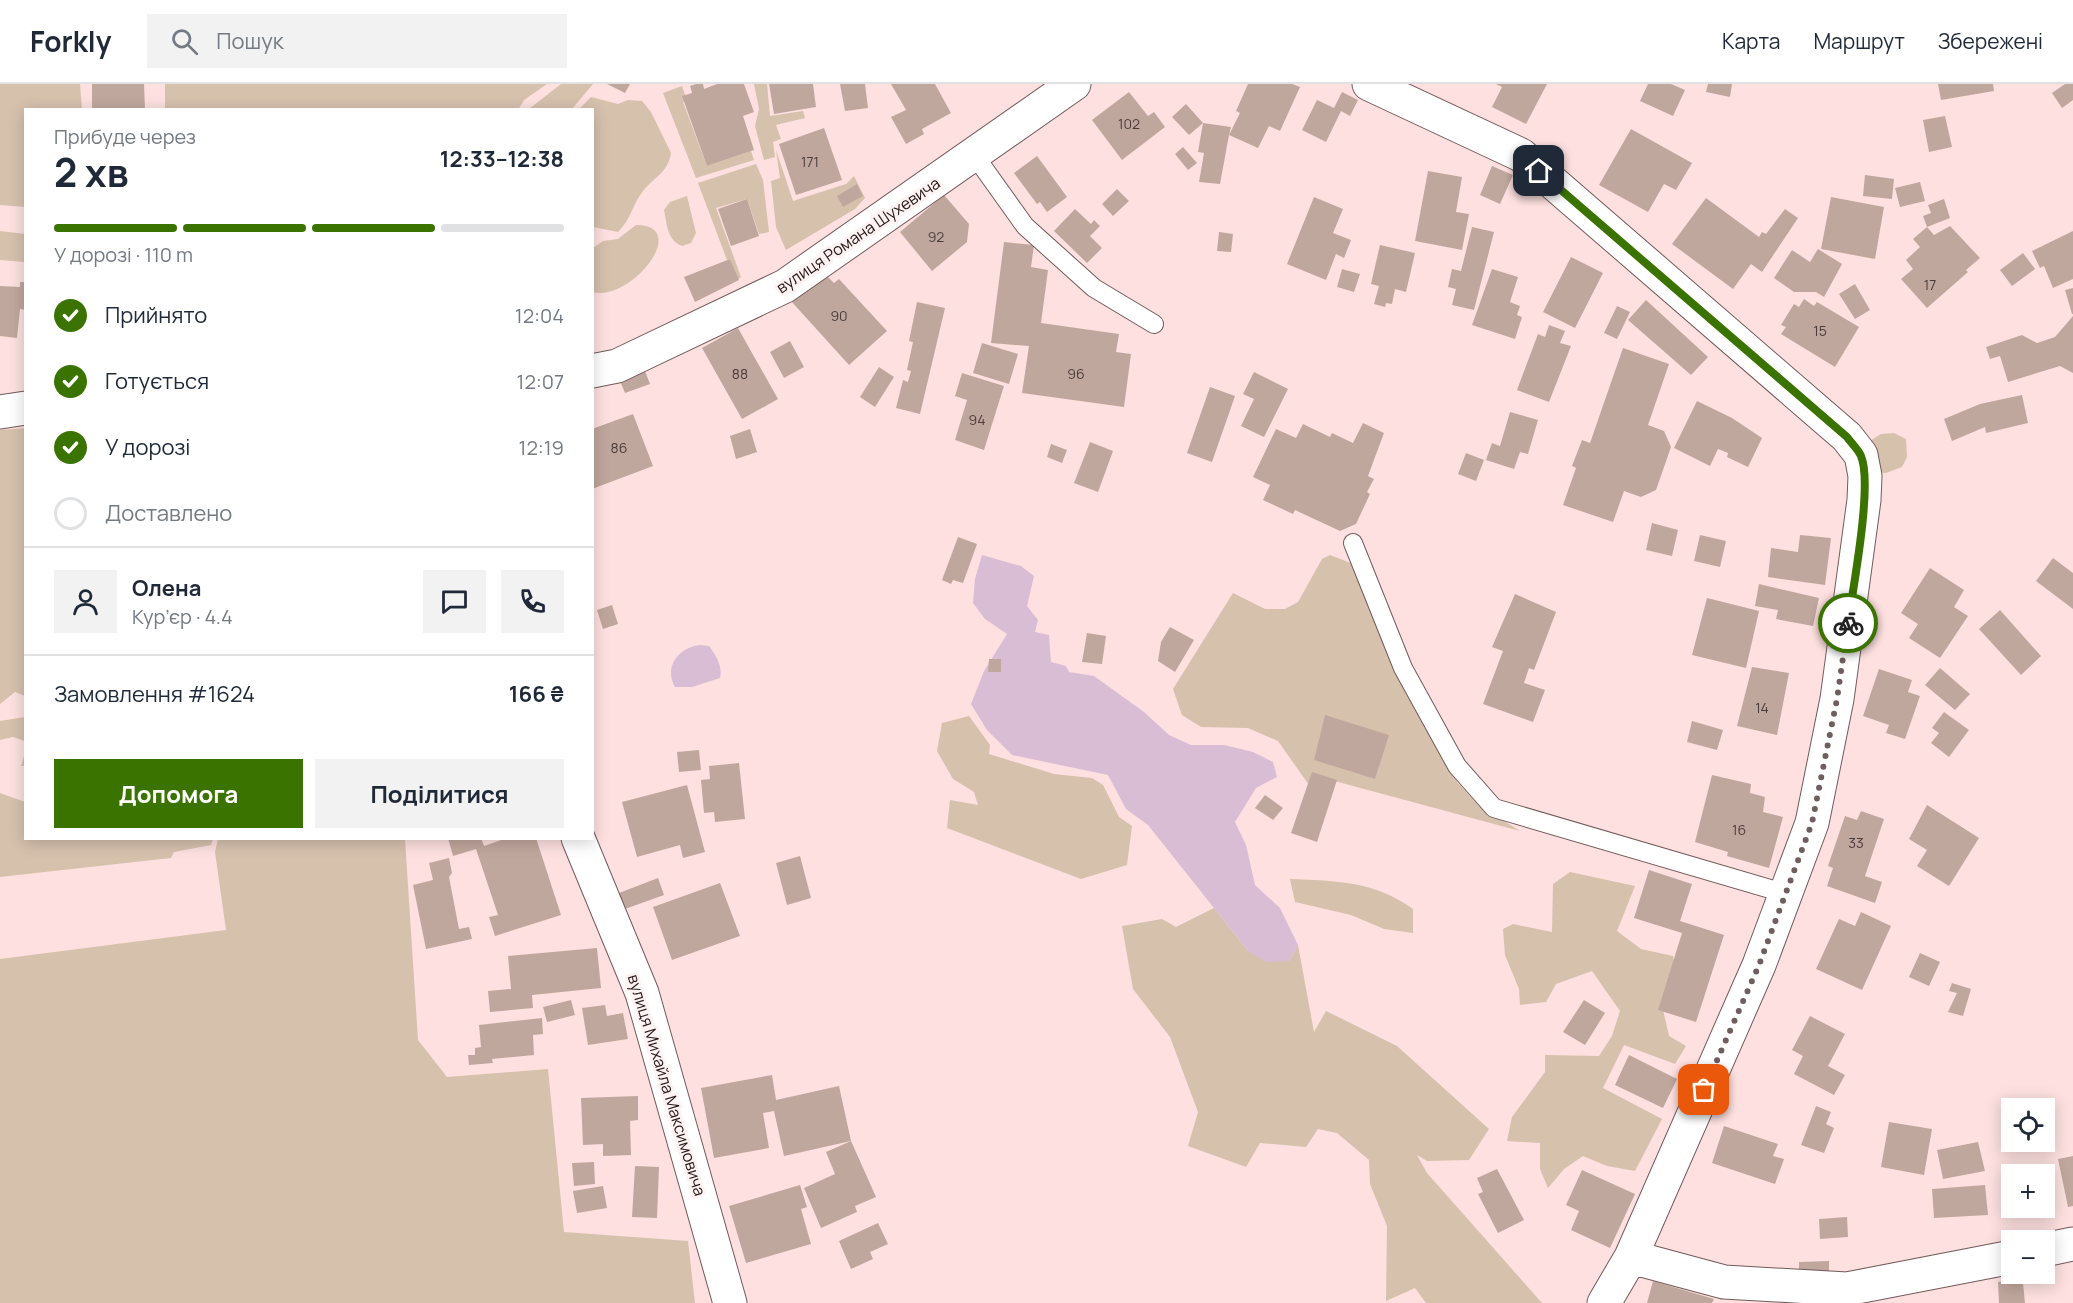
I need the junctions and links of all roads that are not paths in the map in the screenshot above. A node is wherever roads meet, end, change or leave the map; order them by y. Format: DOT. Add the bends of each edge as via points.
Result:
graph roads {
  1 [pos="1074,84"];
  2 [pos="1368,84"];
  3 [pos="975,156"];
  4 [pos="1154,324"];
  5 [pos="594,371"];
  6 [pos="24,408"];
  7 [pos="0,412"];
  8 [pos="1353,543"];
  9 [pos="579,840"];
  10 [pos="1784,893"];
  11 [pos="2073,1244"];
  12 [pos="2055,1248"];
  13 [pos="1631,1257"];
  14 [pos="2001,1259"];
  15 [pos="730,1303"];
  16 [pos="1604,1303"];
  1 -- 3 [label="street, вулиця Романа Шухевича"];
  2 -- 10 [label="street" via="1521,155 1847,437 1861,455 1864,500 1837,699 1812,823"];
  3 -- 4 [label="lane" via="1025,226 1095,288"];
  3 -- 5 [label="street, вулиця Романа Шухевича" via="785,286 617,366"];
  6 -- 7 [label="street"];
  8 -- 10 [label="lane" via="1403,668 1457,766 1494,808"];
  9 -- 15 [label="street, вулиця Михайла Максимовича" via="642,993"];
  10 -- 13 [label="street" via="1759,965"];
  11 -- 12 [label="street"];
  13 -- 14 [label="street" via="1724,1282 1846,1289"];
  13 -- 16 [label="street"];
}
